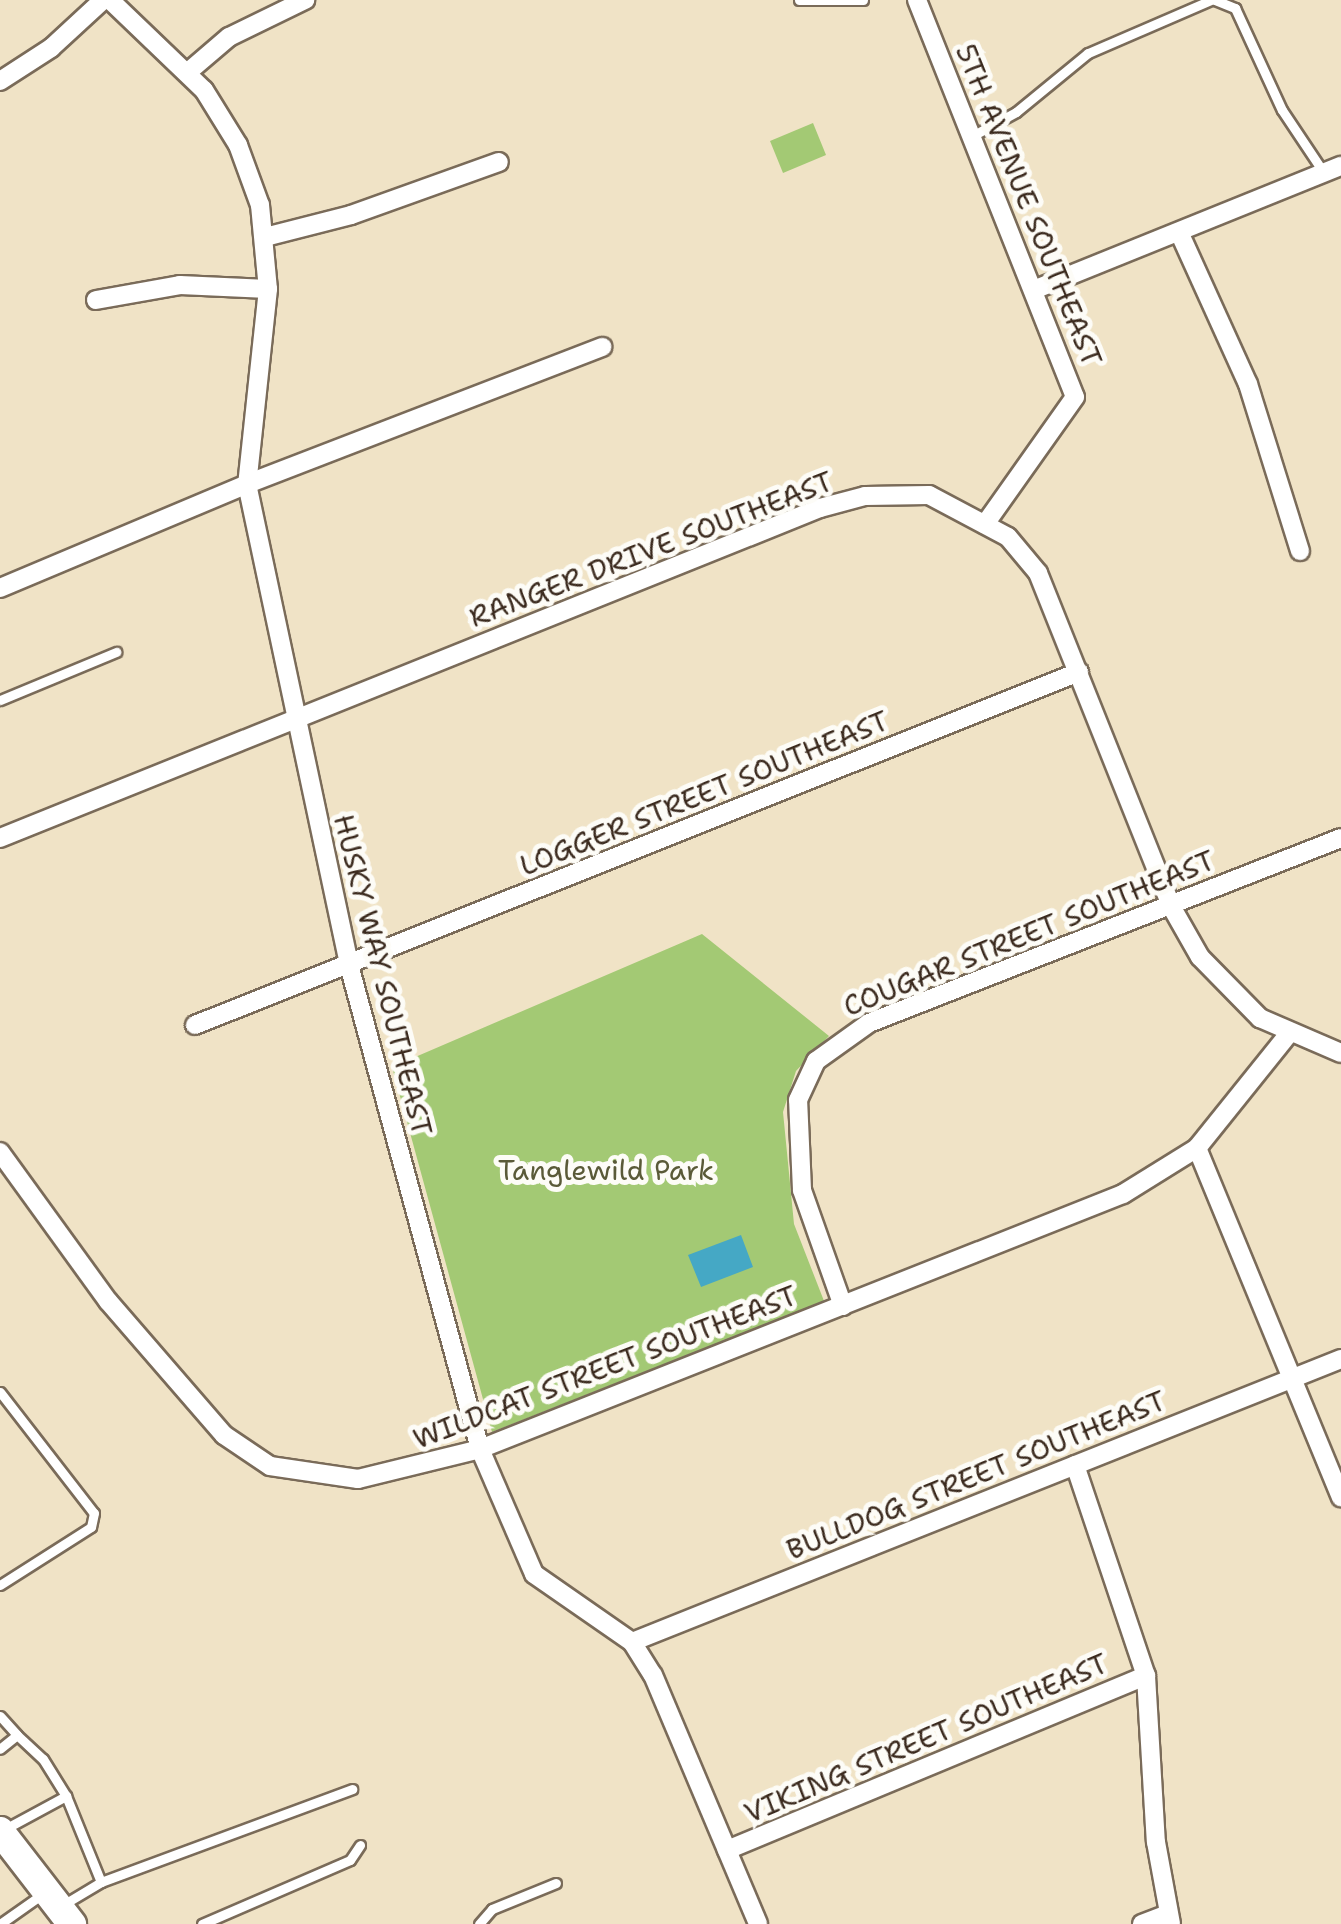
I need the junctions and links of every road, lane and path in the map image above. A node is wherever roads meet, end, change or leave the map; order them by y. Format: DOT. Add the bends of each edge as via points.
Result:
graph roads {
  1 [pos="107,0"];
  2 [pos="306,0"];
  3 [pos="799,0"];
  4 [pos="863,0"];
  5 [pos="918,0"];
  6 [pos="1213,0"];
  7 [pos="188,72"];
  8 [pos="0,81"];
  9 [pos="974,136"];
  10 [pos="499,162"];
  11 [pos="1332,169"];
  12 [pos="1179,232"];
  13 [pos="266,237"];
  14 [pos="268,288"];
  15 [pos="1036,289"];
  16 [pos="96,300"];
  17 [pos="602,347"];
  18 [pos="247,484"];
  19 [pos="985,524"];
  20 [pos="1300,551"];
  21 [pos="0,588"];
  22 [pos="116,652"];
  23 [pos="1080,672"];
  24 [pos="0,700"];
  25 [pos="295,720"];
  26 [pos="0,838"];
  27 [pos="1341,838"];
  28 [pos="1171,906"];
  29 [pos="348,965"];
  30 [pos="195,1024"];
  31 [pos="1288,1035"];
  32 [pos="1341,1054"];
  33 [pos="1196,1148"];
  34 [pos="0,1152"];
  35 [pos="844,1306"];
  36 [pos="1341,1359"];
  37 [pos="1295,1378"];
  38 [pos="0,1392"];
  39 [pos="480,1449"];
  40 [pos="1075,1465"];
  41 [pos="1341,1498"];
  42 [pos="0,1585"];
  43 [pos="632,1642"];
  44 [pos="1146,1676"];
  45 [pos="0,1716"];
  46 [pos="16,1735"];
  47 [pos="0,1749"];
  48 [pos="352,1788"];
  49 [pos="66,1796"];
  50 [pos="0,1831"];
  51 [pos="360,1845"];
  52 [pos="727,1850"];
  53 [pos="101,1882"];
  54 [pos="556,1882"];
  55 [pos="59,1908"];
  56 [pos="1169,1919"];
  57 [pos="6,1922"];
  58 [pos="202,1924"];
  59 [pos="480,1924"];
  60 [pos="758,1924"];
  61 [pos="1142,1924"];
  1 -- 7 [label="street, HUSKY WAY SOUTHEAST"];
  1 -- 8 [label="street"];
  2 -- 7 [label="street" via="229,37"];
  3 -- 4 [label="lane"];
  5 -- 9 [label="street, 5TH AVENUE SOUTHEAST"];
  6 -- 9 [label="lane" via="1088,53 1016,112"];
  6 -- 11 [label="lane" via="1235,8 1282,110"];
  7 -- 13 [label="street, HUSKY WAY SOUTHEAST" via="238,145"];
  9 -- 15 [label="street, 5TH AVENUE SOUTHEAST"];
  10 -- 13 [label="street" via="351,215"];
  11 -- 12 [label="street"];
  12 -- 15 [label="street"];
  12 -- 20 [label="street" via="1248,384"];
  13 -- 14 [label="street, HUSKY WAY SOUTHEAST"];
  14 -- 16 [label="street" via="180,285"];
  14 -- 18 [label="street, HUSKY WAY SOUTHEAST"];
  15 -- 19 [label="street, 5TH AVENUE SOUTHEAST" via="1074,397"];
  17 -- 18 [label="street"];
  18 -- 21 [label="street"];
  18 -- 25 [label="street, HUSKY WAY SOUTHEAST"];
  19 -- 23 [label="street, RANGER DRIVE SOUTHEAST" via="1031,562"];
  19 -- 25 [label="street, RANGER DRIVE SOUTHEAST" via="929,495 865,496 820,508"];
  22 -- 24 [label="lane"];
  23 -- 28 [label="street, RANGER DRIVE SOUTHEAST"];
  23 -- 29 [label="street, LOGGER STREET SOUTHEAST"];
  25 -- 26 [label="street, RANGER DRIVE SOUTHEAST"];
  25 -- 29 [label="street, HUSKY WAY SOUTHEAST"];
  27 -- 28 [label="street, COUGAR STREET SOUTHEAST"];
  28 -- 31 [label="street, RANGER DRIVE SOUTHEAST" via="1224,987"];
  28 -- 35 [label="street, COUGAR STREET SOUTHEAST" via="868,1023 816,1060 798,1100 802,1190"];
  29 -- 30 [label="street, LOGGER STREET SOUTHEAST"];
  29 -- 39 [label="street, HUSKY WAY SOUTHEAST"];
  31 -- 32 [label="street, RANGER DRIVE SOUTHEAST"];
  31 -- 33 [label="street, WILDCAT STREET SOUTHEAST"];
  33 -- 35 [label="street, WILDCAT STREET SOUTHEAST" via="1123,1194"];
  33 -- 37 [label="street"];
  34 -- 39 [label="street, WILDCAT STREET SOUTHEAST" via="153,1358 248,1454 304,1476 358,1479"];
  35 -- 39 [label="street, WILDCAT STREET SOUTHEAST"];
  36 -- 37 [label="street, BULLDOG STREET SOUTHEAST"];
  37 -- 40 [label="street, BULLDOG STREET SOUTHEAST"];
  37 -- 41 [label="street"];
  38 -- 42 [label="lane" via="94,1513 91,1527"];
  39 -- 43 [label="street, HUSKY WAY SOUTHEAST" via="534,1574"];
  40 -- 43 [label="street, BULLDOG STREET SOUTHEAST"];
  40 -- 44 [label="street"];
  43 -- 52 [label="street, HUSKY WAY SOUTHEAST" via="653,1674"];
  44 -- 52 [label="street, VIKING STREET SOUTHEAST"];
  44 -- 56 [label="street" via="1156,1842"];
  45 -- 46 [label="lane"];
  46 -- 47 [label="lane"];
  46 -- 49 [label="lane" via="43,1758"];
  48 -- 53 [label="lane"];
  49 -- 50 [label="lane"];
  49 -- 53 [label="lane"];
  50 -- 55 [label="main road"];
  51 -- 58 [label="lane" via="350,1860"];
  52 -- 60 [label="street, HUSKY WAY SOUTHEAST"];
  53 -- 55 [label="lane"];
  54 -- 59 [label="lane" via="492,1910"];
  55 -- 57 [label="lane"];
  56 -- 61 [label="street"];
}
